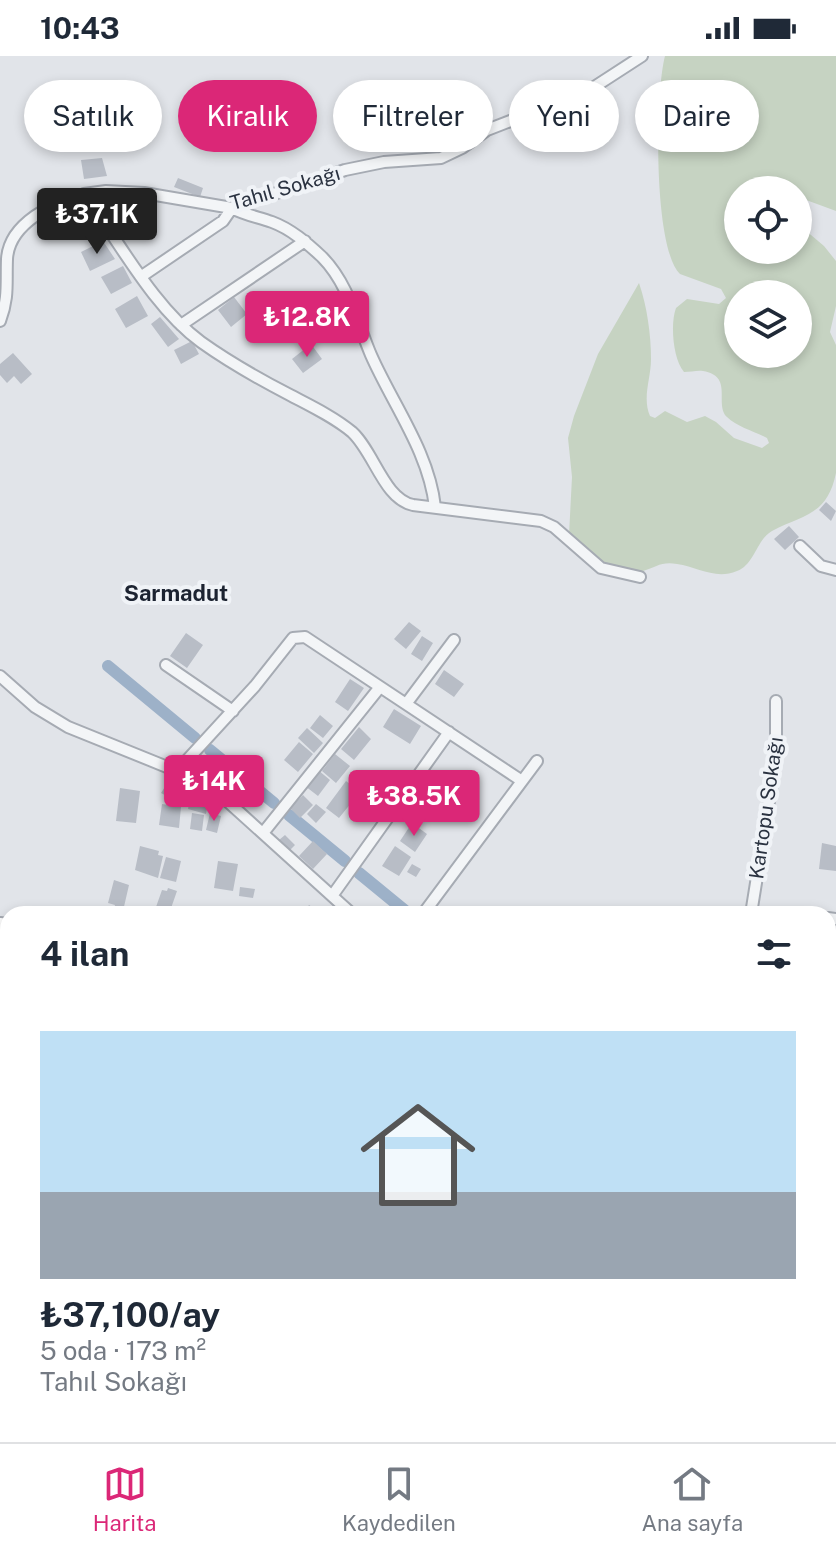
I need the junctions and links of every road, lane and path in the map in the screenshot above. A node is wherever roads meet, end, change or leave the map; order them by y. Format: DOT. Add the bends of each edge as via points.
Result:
graph roads {
  1 [pos="642,56"];
  2 [pos="84,194"];
  3 [pos="232,208"];
  4 [pos="305,241"];
  5 [pos="142,276"];
  6 [pos="0,321"];
  7 [pos="181,325"];
  8 [pos="435,507"];
  9 [pos="800,546"];
  10 [pos="836,570"];
  11 [pos="640,577"];
  12 [pos="454,640"];
  13 [pos="166,665"];
  14 [pos="0,676"];
  15 [pos="380,687"];
  16 [pos="776,701"];
  17 [pos="406,704"];
  18 [pos="233,711"];
  19 [pos="449,732"];
  20 [pos="537,761"];
  21 [pos="177,771"];
  22 [pos="522,781"];
  23 [pos="263,833"];
  24 [pos="332,896"];
  25 [pos="343,906"];
  26 [pos="429,906"];
  27 [pos="752,906"];
  1 -- 3 [label="street, Tahıl Sokağı" via="588,91 487,130 441,158 345,170"];
  2 -- 3 [label="street, Tahıl Sokağı" via="144,193"];
  2 -- 5 [label="street"];
  2 -- 6 [label="street, Tahıl Sokağı" via="43,210 19,232 7,256 8,292"];
  3 -- 4 [label="street"];
  3 -- 5 [label="street" via="211,230"];
  4 -- 7 [label="street"];
  4 -- 8 [label="street" via="345,289 418,449"];
  5 -- 7 [label="street"];
  7 -- 8 [label="street" via="233,363 350,430 399,500"];
  8 -- 11 [label="street" via="541,521 601,568"];
  9 -- 10 [label="street" via="821,566"];
  12 -- 17 [label="street"];
  13 -- 18 [label="street"];
  14 -- 21 [label="street" via="68,727"];
  15 -- 17 [label="street"];
  15 -- 18 [label="street" via="298,636"];
  15 -- 23 [label="street"];
  16 -- 27 [label="street, Kartopu Sokağı" via="776,758"];
  17 -- 19 [label="street"];
  18 -- 21 [label="street"];
  19 -- 22 [label="street"];
  19 -- 24 [label="street"];
  20 -- 22 [label="street"];
  21 -- 23 [label="street" via="216,791"];
  22 -- 26 [label="street"];
  23 -- 24 [label="street"];
  24 -- 25 [label="street"];
}
